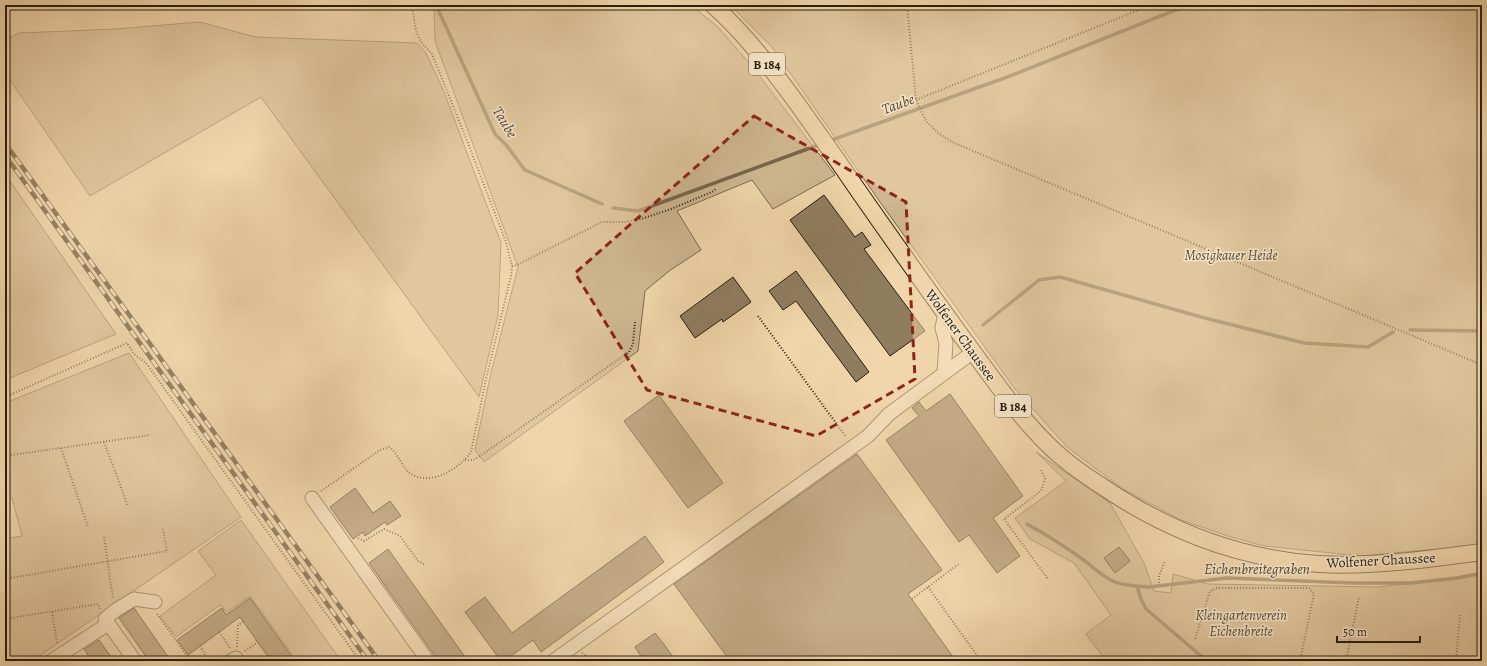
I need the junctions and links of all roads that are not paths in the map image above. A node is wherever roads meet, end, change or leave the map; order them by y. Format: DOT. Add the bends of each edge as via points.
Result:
graph roads {
  1 [pos="713,5"];
  2 [pos="945,313"];
  3 [pos="973,352"];
  4 [pos="944,373"];
  5 [pos="312,498"];
  6 [pos="1482,552"];
  7 [pos="155,602"];
  8 [pos="106,621"];
  9 [pos="48,657"];
  10 [pos="135,661"];
  11 [pos="428,661"];
  12 [pos="552,661"];
  1 -- 2 [label="main road, Wolfener Chaussee / B 184" via="752,45 815,128"];
  2 -- 3 [label="main road, Wolfener Chaussee / B 184"];
  2 -- 4 [label="street" via="942,328 946,343"];
  3 -- 4 [label="street"];
  3 -- 6 [label="main road, Wolfener Chaussee / B 184" via="1018,411 1059,455 1122,501 1188,534 1249,553 1317,564 1390,563"];
  4 -- 12 [label="street" via="889,414 868,436"];
  5 -- 11 [label="street"];
  7 -- 8 [label="street" via="134,599 116,610"];
  8 -- 9 [label="street"];
  8 -- 10 [label="street"];
}
